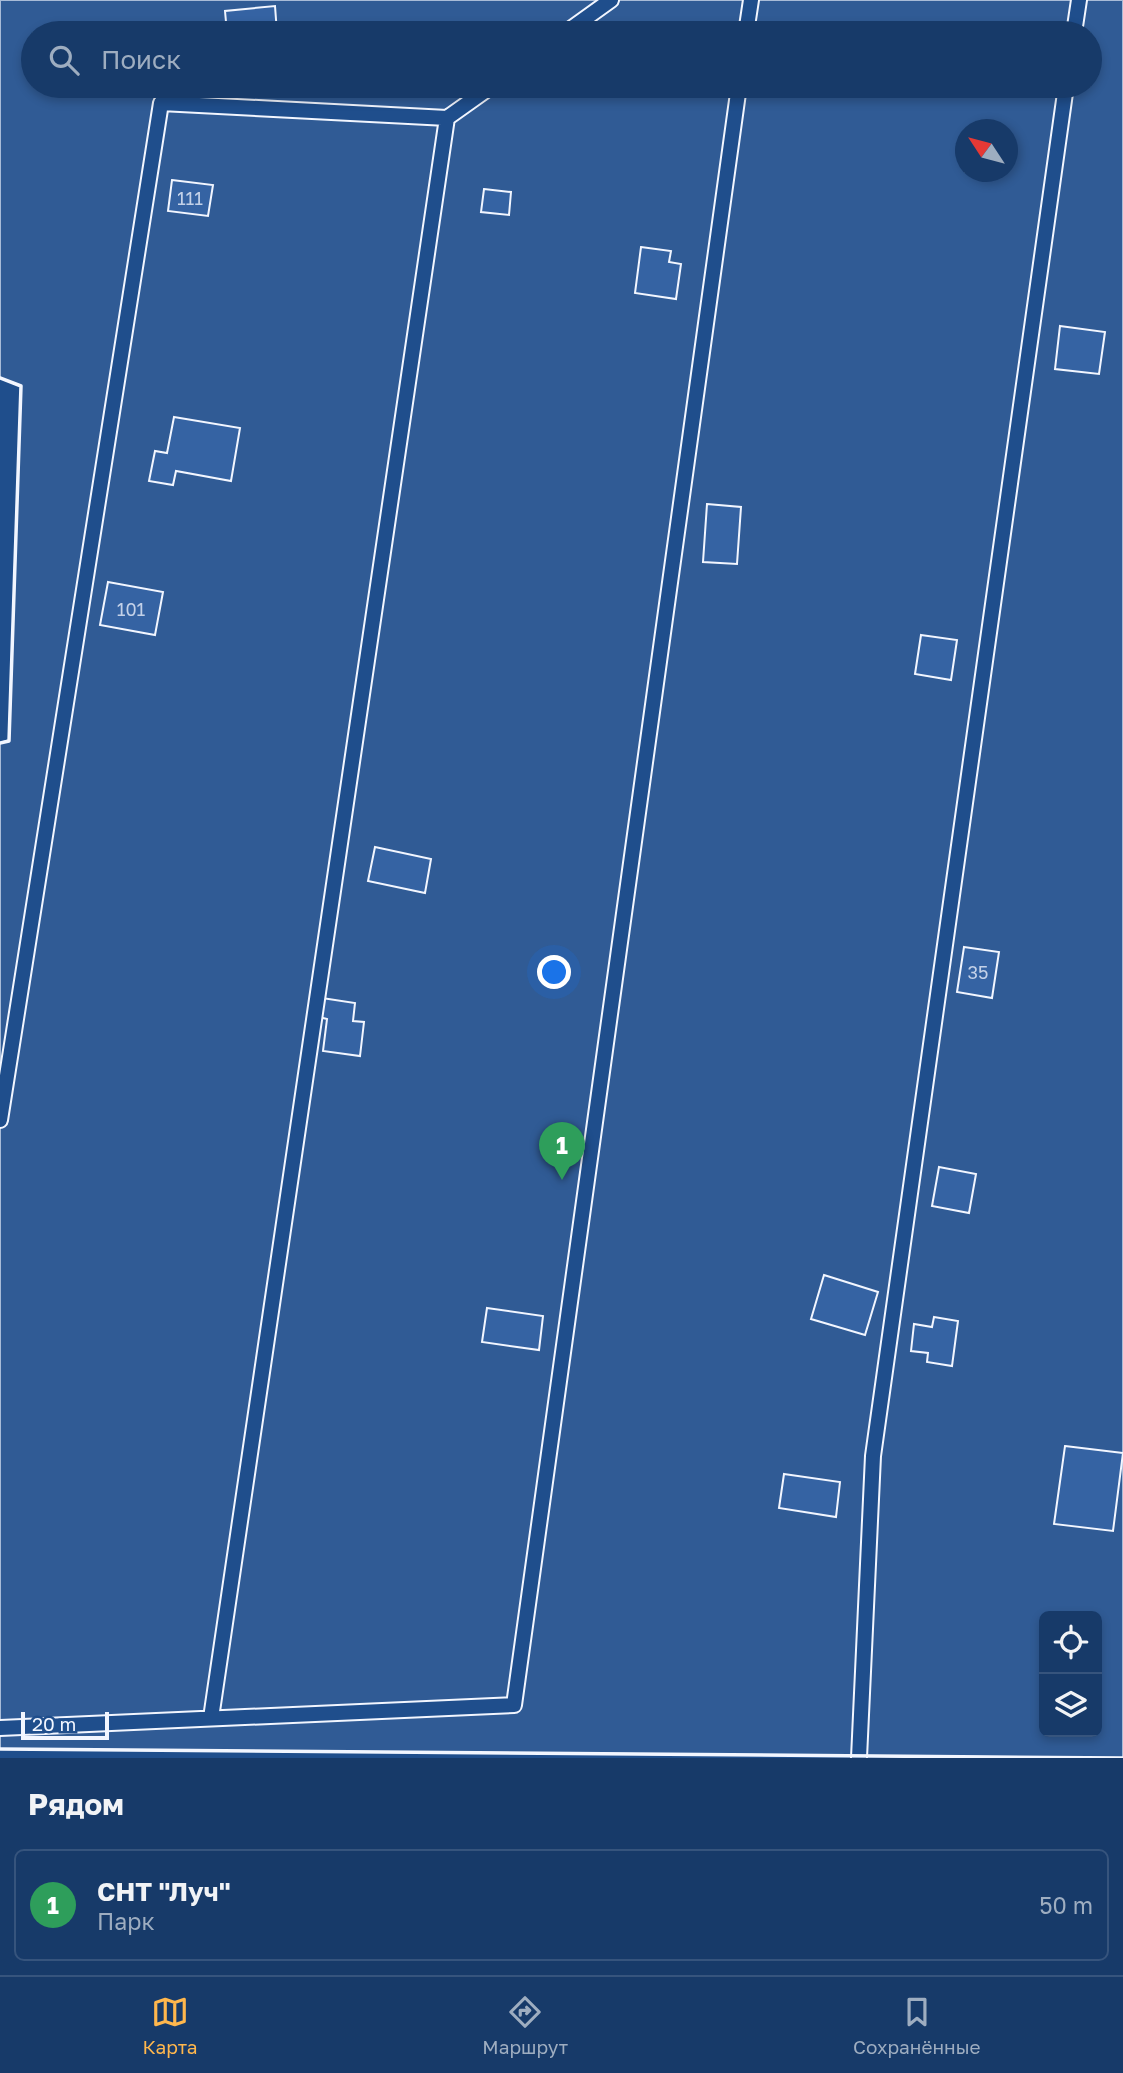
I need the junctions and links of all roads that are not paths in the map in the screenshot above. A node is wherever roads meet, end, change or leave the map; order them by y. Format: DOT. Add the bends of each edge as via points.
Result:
graph roads {
  1 [pos="611,0"];
  2 [pos="751,0"];
  3 [pos="1079,0"];
  4 [pos="582,21"];
  5 [pos="748,21"];
  6 [pos="1076,21"];
  7 [pos="475,98"];
  8 [pos="737,98"];
  9 [pos="1064,98"];
  10 [pos="447,118"];
  11 [pos="0,1120"];
  12 [pos="211,1718"];
  13 [pos="0,1728"];
  14 [pos="859,1758"];
  1 -- 4 [label="lane"];
  2 -- 5 [label="lane"];
  3 -- 6 [label="lane"];
  7 -- 10 [label="lane"];
  8 -- 12 [label="lane" via="514,1705"];
  9 -- 14 [label="lane" via="873,1456"];
  10 -- 11 [label="lane" via="161,103"];
  10 -- 12 [label="lane"];
  12 -- 13 [label="lane"];
}
